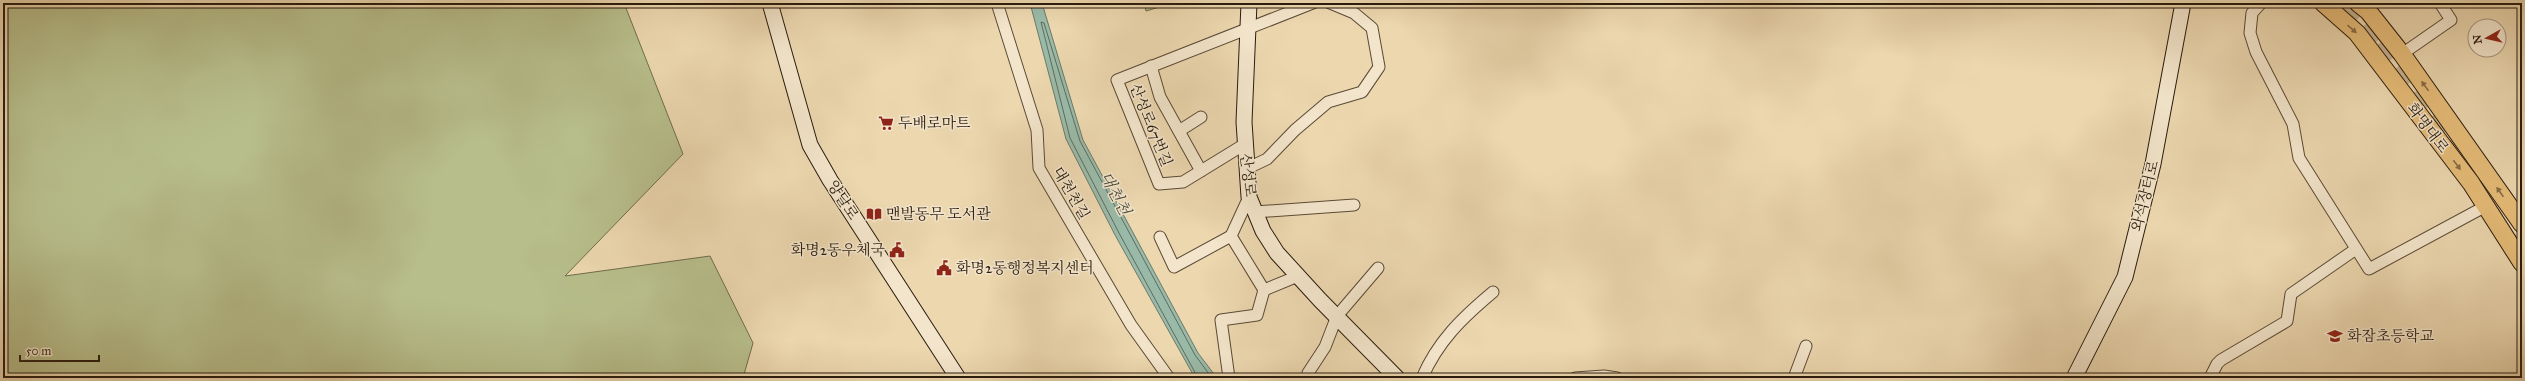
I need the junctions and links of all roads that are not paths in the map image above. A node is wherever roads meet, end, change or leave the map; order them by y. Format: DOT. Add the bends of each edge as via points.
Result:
graph roads {
  1 [pos="770,3"];
  2 [pos="998,3"];
  3 [pos="1249,3"];
  4 [pos="1313,3"];
  5 [pos="1330,3"];
  6 [pos="2183,3"];
  7 [pos="2261,3"];
  8 [pos="2322,3"];
  9 [pos="2358,3"];
  10 [pos="2440,3"];
  11 [pos="1249,29"];
  12 [pos="2402,54"];
  13 [pos="1151,66"];
  14 [pos="1201,117"];
  15 [pos="1179,131"];
  16 [pos="1245,144"];
  17 [pos="1246,169"];
  18 [pos="1201,171"];
  19 [pos="1249,197"];
  20 [pos="1354,205"];
  21 [pos="2486,206"];
  22 [pos="1255,212"];
  23 [pos="2522,224"];
  24 [pos="1231,236"];
  25 [pos="1160,237"];
  26 [pos="2356,249"];
  27 [pos="2522,261"];
  28 [pos="1378,268"];
  29 [pos="1298,276"];
  30 [pos="1264,290"];
  31 [pos="1493,292"];
  32 [pos="1337,316"];
  33 [pos="1806,346"];
  34 [pos="958,378"];
  35 [pos="1169,378"];
  36 [pos="1229,378"];
  37 [pos="1309,378"];
  38 [pos="1397,378"];
  39 [pos="1422,378"];
  40 [pos="1575,378"];
  41 [pos="1617,378"];
  42 [pos="1794,378"];
  43 [pos="2074,378"];
  44 [pos="2210,378"];
  1 -- 34 [label="main road, 양달로" via="810,145"];
  2 -- 35 [label="street, 대천천길" via="1037,130 1039,168 1131,325"];
  3 -- 11 [label="main road, 산성로"];
  4 -- 11 [label="street"];
  5 -- 17 [label="street" via="1354,13 1372,28 1379,67 1362,92 1328,102 1295,130 1267,159"];
  6 -- 43 [label="main road, 와석장터로" via="2153,164 2125,277"];
  7 -- 26 [label="street" via="2252,13 2250,33 2256,52 2293,124 2299,158"];
  8 -- 21 [label="main road, 화명대로, one-way" via="2357,33"];
  9 -- 12 [label="main road, 화명대로" via="2368,11"];
  10 -- 12 [label="street" via="2451,20"];
  11 -- 13 [label="street"];
  11 -- 16 [label="main road, 산성로"];
  23 -- 12 [label="main road, 화명대로, one-way"];
  13 -- 15 [label="street, 산성로67번길" via="1160,97"];
  13 -- 18 [label="street, 산성로67번길" via="1116,80 1159,184 1183,182"];
  14 -- 15 [label="street, 산성로67번길"];
  15 -- 18 [label="street, 산성로67번길"];
  16 -- 17 [label="main road, 산성로"];
  16 -- 18 [label="street, 산성로67번길"];
  17 -- 19 [label="main road, 산성로"];
  19 -- 22 [label="main road, 산성로"];
  19 -- 24 [label="street"];
  20 -- 22 [label="street"];
  21 -- 26 [label="street" via="2369,269"];
  21 -- 27 [label="main road, 화명대로"];
  22 -- 29 [label="main road, 산성로" via="1277,253"];
  24 -- 25 [label="street" via="1174,267"];
  24 -- 30 [label="street"];
  26 -- 44 [label="street" via="2291,294 2287,321 2221,360"];
  28 -- 32 [label="street"];
  29 -- 30 [label="street"];
  29 -- 32 [label="main road, 산성로"];
  30 -- 36 [label="street" via="1257,315 1220,320"];
  31 -- 39 [label="street" via="1462,318 1432,355"];
  32 -- 37 [label="street" via="1325,347 1308,373"];
  32 -- 38 [label="main road, 산성로"];
  33 -- 42 [label="street"];
  40 -- 41 [label="street"];
}
